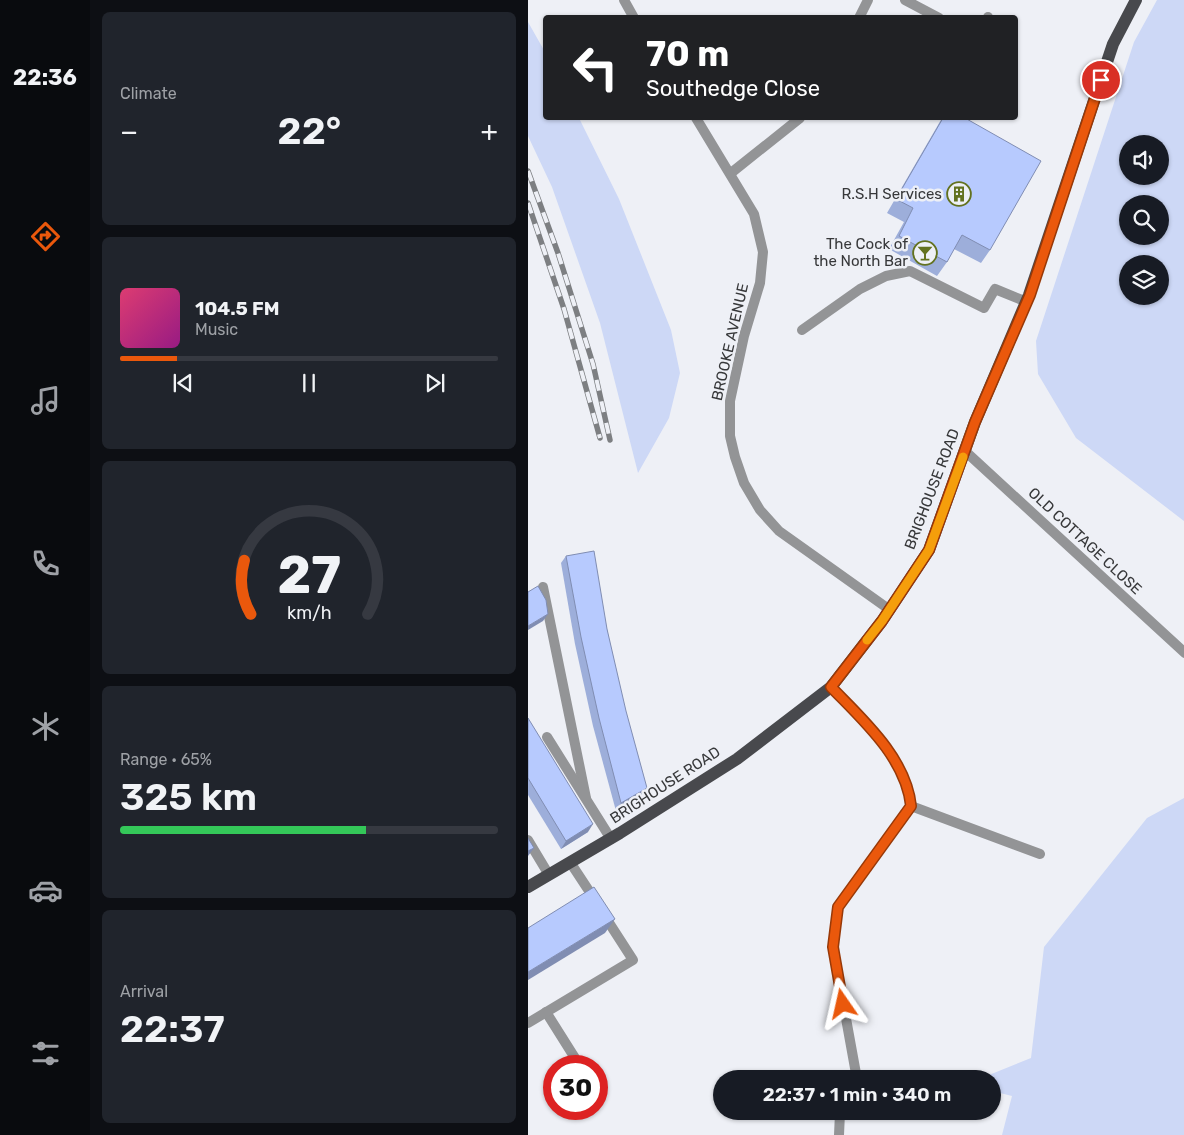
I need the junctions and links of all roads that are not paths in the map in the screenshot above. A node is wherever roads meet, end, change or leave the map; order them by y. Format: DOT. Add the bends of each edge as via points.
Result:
graph roads {
  1 [pos="624,0"];
  2 [pos="868,0"];
  3 [pos="905,0"];
  4 [pos="1136,0"];
  5 [pos="632,15"];
  6 [pos="860,15"];
  7 [pos="933,15"];
  8 [pos="697,120"];
  9 [pos="797,120"];
  10 [pos="730,173"];
  11 [pos="1026,302"];
  12 [pos="802,330"];
  13 [pos="965,451"];
  14 [pos="543,587"];
  15 [pos="890,610"];
  16 [pos="1184,653"];
  17 [pos="831,687"];
  18 [pos="547,737"];
  19 [pos="586,798"];
  20 [pos="911,806"];
  21 [pos="611,839"];
  22 [pos="528,840"];
  23 [pos="1040,854"];
  24 [pos="570,862"];
  25 [pos="549,875"];
  26 [pos="528,887"];
  27 [pos="546,1012"];
  28 [pos="528,1023"];
  29 [pos="573,1055"];
  30 [pos="855,1070"];
  31 [pos="840,1120"];
  32 [pos="839,1135"];
  1 -- 5 [label="street"];
  2 -- 6 [label="street"];
  3 -- 7 [label="street"];
  4 -- 11 [label="main road, BRIGHOUSE ROAD" via="1113,44"];
  8 -- 10 [label="street, BROOKE AVENUE"];
  9 -- 10 [label="street"];
  10 -- 15 [label="street, BROOKE AVENUE" via="754,214 763,252 760,283 730,401 730,436 744,483 760,510 779,531"];
  11 -- 12 [label="street" via="995,289 984,308 910,271 886,276 860,289"];
  11 -- 13 [label="main road, BRIGHOUSE ROAD"];
  13 -- 15 [label="main road, BRIGHOUSE ROAD" via="929,550"];
  13 -- 16 [label="street, OLD COTTAGE CLOSE"];
  14 -- 19 [label="street"];
  15 -- 17 [label="main road, BRIGHOUSE ROAD"];
  17 -- 20 [label="street" via="862,718 894,758 910,792"];
  17 -- 21 [label="main road, BRIGHOUSE ROAD" via="737,759"];
  18 -- 19 [label="street"];
  19 -- 21 [label="street"];
  20 -- 23 [label="street"];
  20 -- 30 [label="street" via="838,907 833,947"];
  21 -- 24 [label="main road, BRIGHOUSE ROAD"];
  22 -- 25 [label="street"];
  24 -- 25 [label="main road, BRIGHOUSE ROAD"];
  24 -- 27 [label="street" via="633,960"];
  25 -- 26 [label="main road, BRIGHOUSE ROAD"];
  27 -- 28 [label="street"];
  27 -- 29 [label="street"];
  31 -- 32 [label="street"];
}
